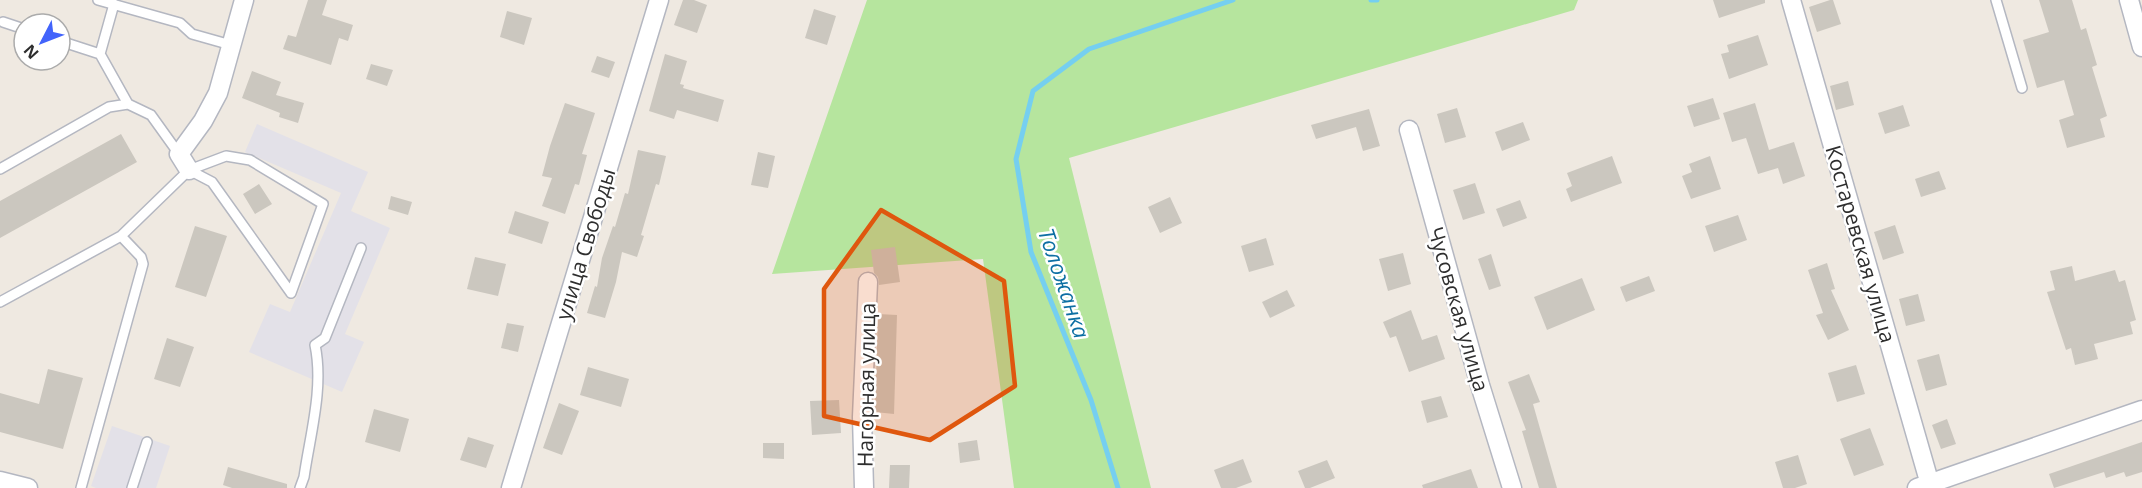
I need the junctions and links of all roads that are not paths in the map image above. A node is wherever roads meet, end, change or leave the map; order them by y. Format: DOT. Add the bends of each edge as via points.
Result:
graph roads {
  1 [pos="98,0"];
  2 [pos="244,0"];
  3 [pos="659,0"];
  4 [pos="1791,0"];
  5 [pos="1996,0"];
  6 [pos="2129,0"];
  7 [pos="114,4"];
  8 [pos="3,22"];
  9 [pos="12,25"];
  10 [pos="72,45"];
  11 [pos="231,45"];
  12 [pos="2142,47"];
  13 [pos="100,54"];
  14 [pos="2022,88"];
  15 [pos="128,104"];
  16 [pos="1408,130"];
  17 [pos="179,154"];
  18 [pos="0,169"];
  19 [pos="189,170"];
  20 [pos="121,236"];
  21 [pos="361,248"];
  22 [pos="868,282"];
  23 [pos="0,302"];
  24 [pos="2142,410"];
  25 [pos="147,442"];
  26 [pos="0,480"];
  27 [pos="1926,487"];
  28 [pos="28,488"];
  29 [pos="81,488"];
  30 [pos="132,488"];
  31 [pos="300,488"];
  32 [pos="511,488"];
  33 [pos="864,488"];
  34 [pos="1512,488"];
  1 -- 7 [label="lane"];
  2 -- 11 [label="street"];
  3 -- 32 [label="street, улица Свободы"];
  4 -- 27 [label="street, Костаревская улица"];
  5 -- 14 [label="lane"];
  6 -- 12 [label="street"];
  7 -- 11 [label="lane" via="180,23 192,34"];
  7 -- 13 [label="lane"];
  8 -- 9 [label="lane"];
  10 -- 13 [label="lane"];
  11 -- 17 [label="street" via="218,93"];
  13 -- 15 [label="lane"];
  15 -- 17 [label="lane" via="151,115"];
  15 -- 18 [label="lane" via="109,107"];
  16 -- 34 [label="street, Чусовская улица"];
  17 -- 19 [label="street"];
  19 -- 19 [label="lane" via="226,156 250,160 323,204 291,293 212,182"];
  19 -- 20 [label="lane"];
  20 -- 23 [label="lane"];
  20 -- 29 [label="lane" via="141,257 142,264"];
  21 -- 31 [label="lane" via="325,338 315,345 316,398"];
  22 -- 33 [label="street, Нагорная улица" via="862,417"];
  24 -- 27 [label="street"];
  25 -- 30 [label="lane"];
  26 -- 28 [label="street"];
}
